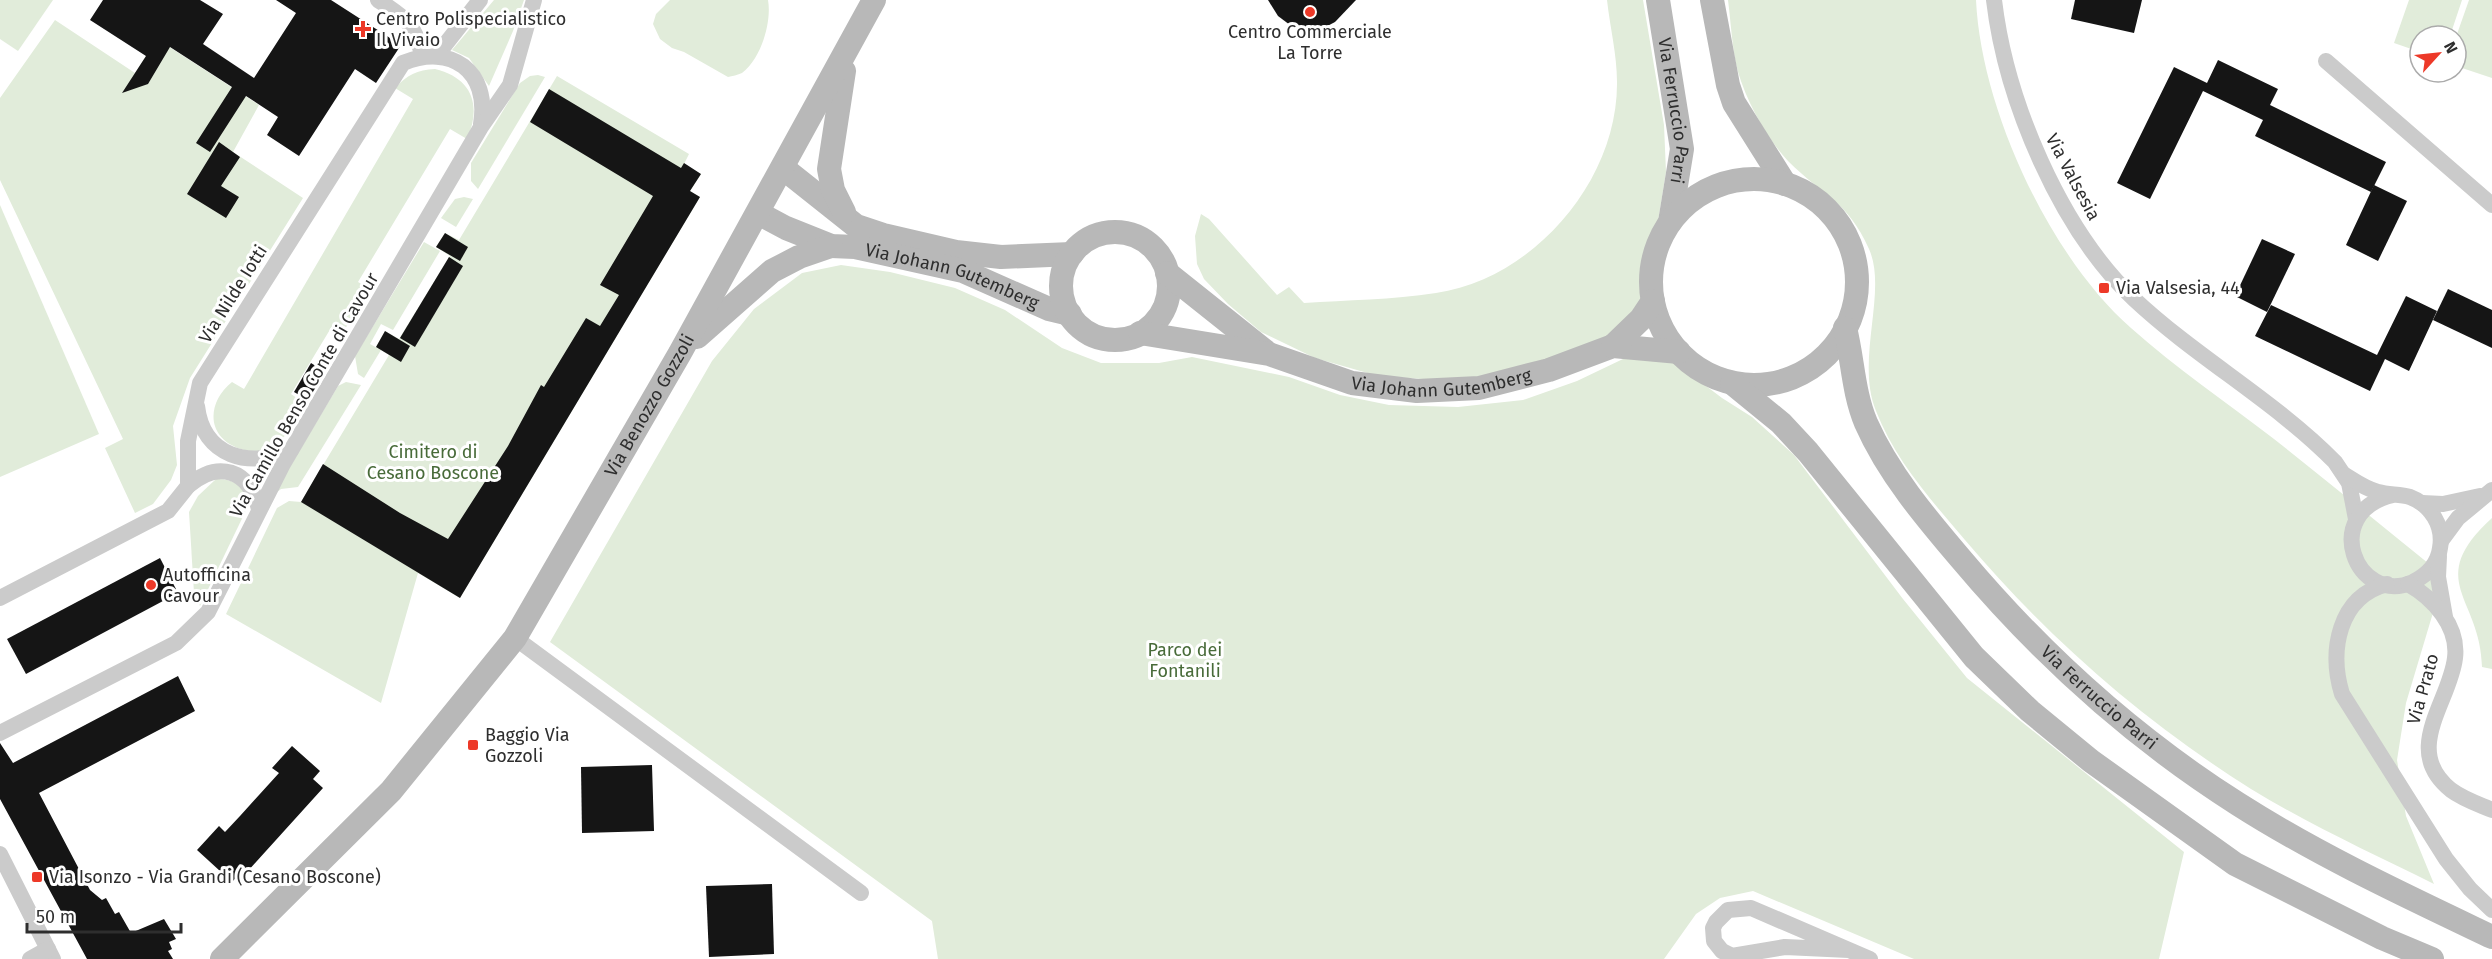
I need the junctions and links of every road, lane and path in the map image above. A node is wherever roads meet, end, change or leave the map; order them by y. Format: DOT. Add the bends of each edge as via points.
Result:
graph roads {
  1 [pos="378,0"];
  2 [pos="480,0"];
  3 [pos="534,0"];
  4 [pos="874,0"];
  5 [pos="1658,0"];
  6 [pos="1712,0"];
  7 [pos="1994,0"];
  8 [pos="847,51"];
  9 [pos="429,55"];
  10 [pos="2326,61"];
  11 [pos="481,127"];
  12 [pos="783,168"];
  13 [pos="1785,184"];
  14 [pos="2492,205"];
  15 [pos="758,213"];
  16 [pos="848,219"];
  17 [pos="1670,222"];
  18 [pos="831,246"];
  19 [pos="1072,254"];
  20 [pos="1167,273"];
  21 [pos="1653,301"];
  22 [pos="1070,314"];
  23 [pos="1845,328"];
  24 [pos="1140,333"];
  25 [pos="1613,346"];
  26 [pos="1679,352"];
  27 [pos="680,353"];
  28 [pos="1269,354"];
  29 [pos="1732,383"];
  30 [pos="196,397"];
  31 [pos="291,450"];
  32 [pos="2345,475"];
  33 [pos="188,486"];
  34 [pos="2489,491"];
  35 [pos="2393,495"];
  36 [pos="2422,503"];
  37 [pos="259,508"];
  38 [pos="2356,519"];
  39 [pos="2440,548"];
  40 [pos="2387,584"];
  41 [pos="2408,584"];
  42 [pos="0,598"];
  43 [pos="2446,620"];
  44 [pos="515,638"];
  45 [pos="0,734"];
  46 [pos="2492,810"];
  47 [pos="0,854"];
  48 [pos="861,893"];
  49 [pos="2492,910"];
  50 [pos="268,916"];
  51 [pos="2492,937"];
  52 [pos="1849,950"];
  53 [pos="50,954"];
  54 [pos="30,959"];
  55 [pos="222,959"];
  56 [pos="234,959"];
  57 [pos="1870,959"];
  58 [pos="2432,959"];
  1 -- 9 [label="street" via="408,19"];
  2 -- 9 [label="street, Via Nilde Iotti"];
  3 -- 11 [label="street, Via Camillo Benso Conte di Cavour" via="510,85"];
  4 -- 8 [label="street, Via Benozzo Gozzoli"];
  5 -- 17 [label="street, Via Ferruccio Parri" via="1682,149"];
  6 -- 13 [label="street" via="1734,103"];
  7 -- 32 [label="street, Via Valsesia" via="2024,126 2065,210 2088,244 2134,298 2325,451"];
  8 -- 12 [label="street, Via Benozzo Gozzoli"];
  8 -- 16 [label="street" via="829,169 833,190"];
  9 -- 11 [label="street" via="460,62 477,80 484,103"];
  9 -- 30 [label="street, Via Nilde Iotti" via="403,63 200,383"];
  10 -- 14 [label="street"];
  11 -- 31 [label="street, Via Camillo Benso Conte di Cavour"];
  12 -- 15 [label="street, Via Benozzo Gozzoli"];
  12 -- 16 [label="street, Via Johann Gutemberg"];
  13 -- 17 [label="street, Via Ferruccio Parri" via="1759,180 1722,184 1689,203"];
  13 -- 23 [label="street, Via Ferruccio Parri" via="1828,211 1848,243 1856,280"];
  15 -- 18 [label="street, Via Johann Gutemberg"];
  15 -- 27 [label="street, Via Benozzo Gozzoli"];
  16 -- 19 [label="street, Via Johann Gutemberg" via="856,226 883,235 956,252 1001,257"];
  17 -- 21 [label="street, Via Ferruccio Parri" via="1654,256"];
  18 -- 22 [label="street, Via Johann Gutemberg" via="855,247 963,271 1049,309"];
  18 -- 27 [label="street, Via Johann Gutemberg" via="772,271"];
  19 -- 20 [label="street, Via Johann Gutemberg" via="1092,237 1125,233 1154,248"];
  19 -- 22 [label="street, Via Johann Gutemberg" via="1065,265 1062,285"];
  20 -- 24 [label="street" via="1163,310"];
  20 -- 28 [label="street, Via Johann Gutemberg"];
  21 -- 25 [label="street, Via Johann Gutemberg"];
  21 -- 26 [label="street, Via Ferruccio Parri" via="1663,330"];
  22 -- 24 [label="street, Via Johann Gutemberg" via="1097,336 1117,339"];
  23 -- 29 [label="street, Via Ferruccio Parri" via="1826,355 1797,376 1770,384"];
  23 -- 51 [label="street, Via Ferruccio Parri" via="1859,406 1886,459 1945,540 2052,657 2157,747 2238,805 2316,850"];
  24 -- 28 [label="street, Via Johann Gutemberg"];
  25 -- 26 [label="street, Via Johann Gutemberg"];
  25 -- 28 [label="street, Via Johann Gutemberg" via="1549,370 1479,388 1417,391 1352,383"];
  26 -- 29 [label="street, Via Ferruccio Parri" via="1708,374"];
  27 -- 44 [label="street, Via Benozzo Gozzoli"];
  29 -- 58 [label="street, Via Ferruccio Parri" via="1781,423 1974,657 2048,725 2138,796 2235,864"];
  30 -- 31 [label="street" via="198,416 219,448 236,457 264,459"];
  30 -- 33 [label="street, Via Nilde Iotti" via="188,441"];
  31 -- 37 [label="street, Via Camillo Benso Conte di Cavour"];
  32 -- 35 [label="street, Via Valsesia" via="2365,488"];
  32 -- 38 [label="street, Via Valsesia"];
  33 -- 37 [label="street" via="200,476 231,472 245,480 255,493"];
  33 -- 42 [label="street" via="168,510"];
  34 -- 36 [label="street, Via Valsesia" via="2443,504"];
  34 -- 39 [label="street, Via Valsesia" via="2458,518"];
  35 -- 36 [label="street, Via Valsesia"];
  35 -- 38 [label="street" via="2378,498"];
  36 -- 39 [label="street" via="2439,526"];
  37 -- 45 [label="street, Via Camillo Benso Conte di Cavour" via="221,590 193,630 176,643"];
  38 -- 40 [label="street, Via Valsesia" via="2351,541 2357,563 2367,575"];
  39 -- 41 [label="street, Via Valsesia" via="2427,573"];
  39 -- 43 [label="street, Via Prato" via="2438,577"];
  40 -- 41 [label="street"];
  40 -- 49 [label="street" via="2363,594 2343,621 2337,662 2342,694 2445,859"];
  41 -- 43 [label="street, Via Prato" via="2428,598"];
  43 -- 46 [label="street, Via Prato" via="2455,658 2430,730 2432,764 2451,790"];
  44 -- 48 [label="street"];
  44 -- 50 [label="street, Via Benozzo Gozzoli" via="391,791"];
  47 -- 53 [label="street"];
  50 -- 55 [label="street"];
  50 -- 56 [label="street"];
  52 -- 52 [label="street" via="1750,908 1728,910 1713,928 1714,941 1732,956 1785,947"];
  52 -- 57 [label="street"];
  53 -- 54 [label="street"];
}
